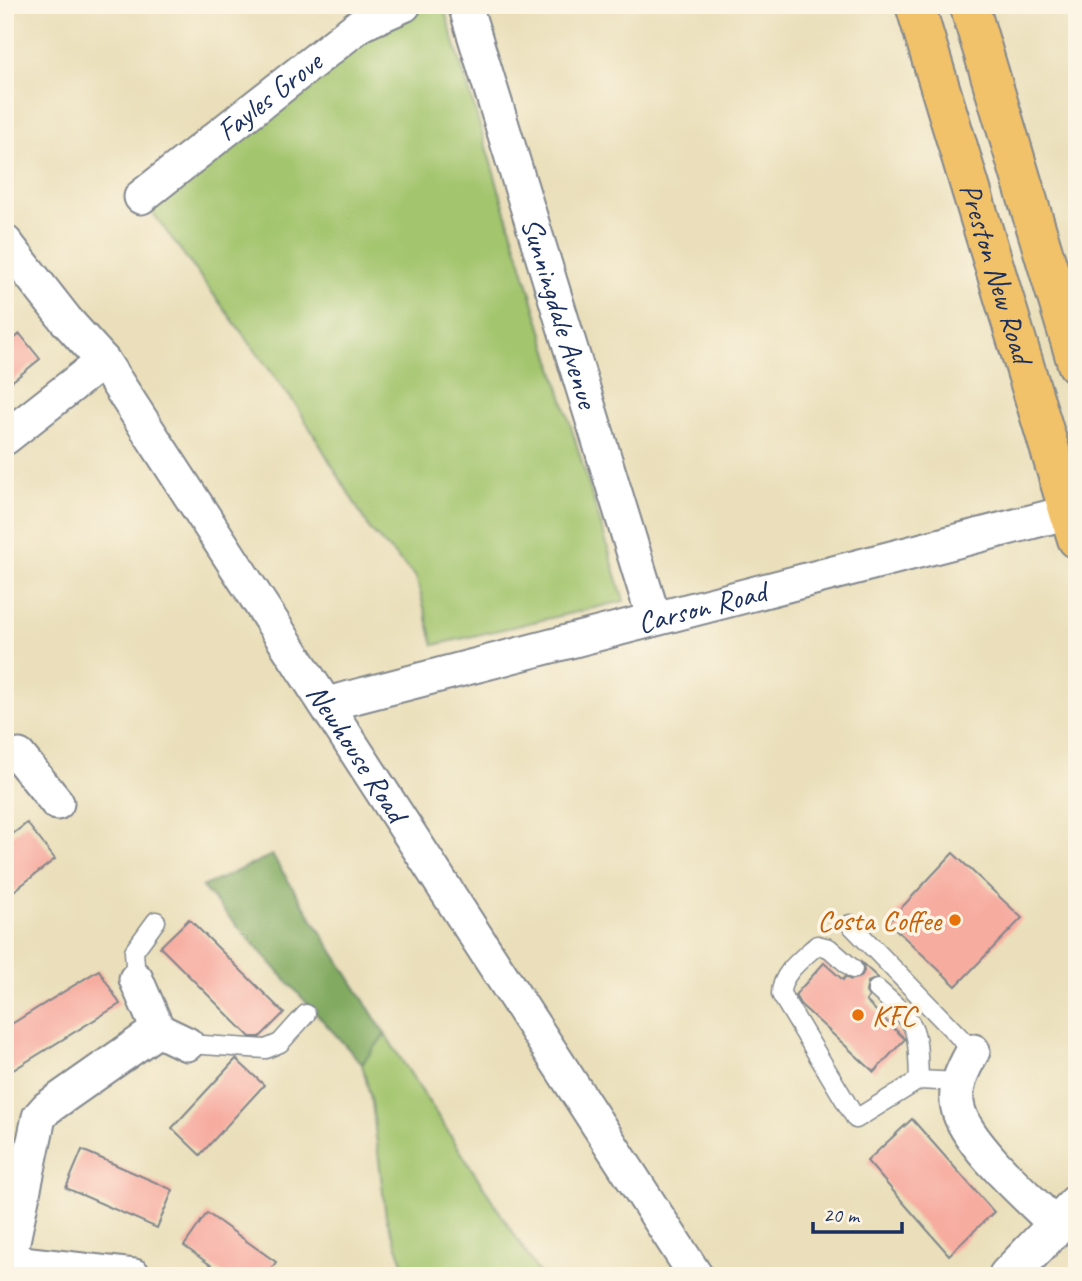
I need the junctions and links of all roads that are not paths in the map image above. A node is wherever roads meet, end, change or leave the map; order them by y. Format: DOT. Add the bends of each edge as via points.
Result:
graph roads {
  1 [pos="404,5"];
  2 [pos="465,5"];
  3 [pos="915,5"];
  4 [pos="970,5"];
  5 [pos="141,197"];
  6 [pos="5,242"];
  7 [pos="103,361"];
  8 [pos="1077,364"];
  9 [pos="5,438"];
  10 [pos="1074,521"];
  11 [pos="654,619"];
  12 [pos="327,704"];
  13 [pos="10,753"];
  14 [pos="57,803"];
  15 [pos="156,921"];
  16 [pos="849,924"];
  17 [pos="853,969"];
  18 [pos="136,979"];
  19 [pos="877,989"];
  20 [pos="306,1014"];
  21 [pos="173,1037"];
  22 [pos="973,1051"];
  23 [pos="919,1080"];
  24 [pos="959,1082"];
  25 [pos="1067,1214"];
  26 [pos="6,1263"];
  27 [pos="134,1276"];
  28 [pos="696,1276"];
  29 [pos="1008,1276"];
  1 -- 5 [label="street, Fayles Grove" via="361,24"];
  2 -- 11 [label="street, Sunningdale Avenue"];
  3 -- 10 [label="highway, Preston New Road"];
  4 -- 8 [label="highway, Preston New Road"];
  6 -- 7 [label="street, Newhouse Road"];
  7 -- 9 [label="street"];
  7 -- 12 [label="street, Newhouse Road"];
  10 -- 11 [label="street, Carson Road"];
  11 -- 12 [label="street, Carson Road"];
  12 -- 28 [label="street, Newhouse Road"];
  13 -- 14 [label="street"];
  15 -- 18 [label="lane" via="134,951"];
  16 -- 22 [label="lane"];
  17 -- 23 [label="lane" via="829,948 817,945 781,983 780,994 856,1119"];
  18 -- 21 [label="street"];
  19 -- 23 [label="lane" via="909,1017 917,1036"];
  20 -- 21 [label="lane" via="280,1043 266,1049"];
  21 -- 26 [label="street" via="38,1117"];
  22 -- 24 [label="street"];
  23 -- 24 [label="lane"];
  24 -- 25 [label="street" via="957,1107 962,1123 1000,1169"];
  25 -- 29 [label="street"];
  26 -- 27 [label="street"];
}
